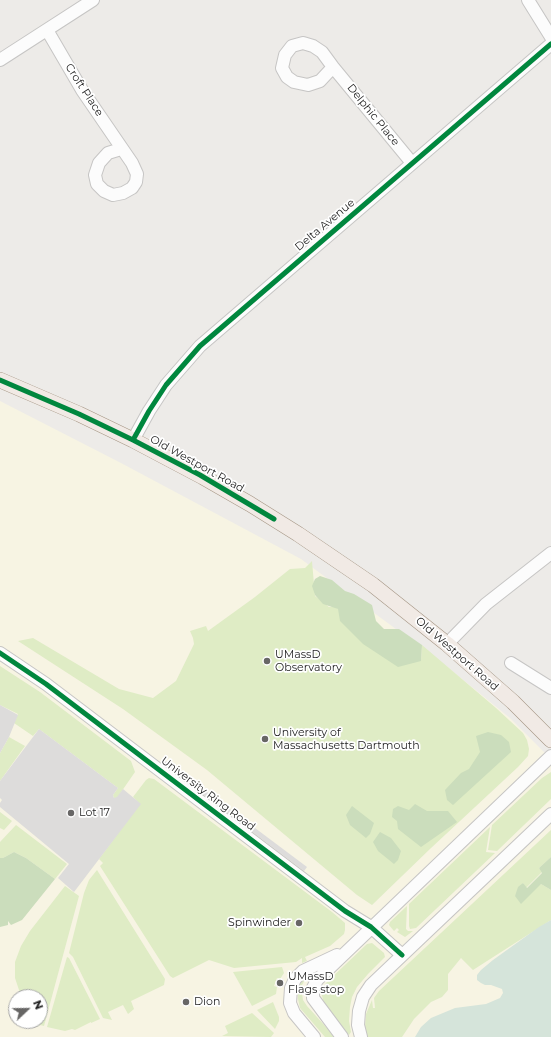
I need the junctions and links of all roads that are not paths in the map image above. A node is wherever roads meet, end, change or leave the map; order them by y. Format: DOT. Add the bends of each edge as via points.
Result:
graph roads {
  1 [pos="93,0"];
  2 [pos="528,0"];
  3 [pos="47,30"];
  4 [pos="551,36"];
  5 [pos="551,44"];
  6 [pos="0,60"];
  7 [pos="333,67"];
  8 [pos="122,149"];
  9 [pos="412,163"];
  10 [pos="0,380"];
  11 [pos="133,440"];
  12 [pos="551,553"];
  13 [pos="447,644"];
  14 [pos="0,653"];
  15 [pos="512,663"];
  16 [pos="551,688"];
  17 [pos="551,740"];
  18 [pos="551,756"];
  19 [pos="551,814"];
  20 [pos="371,927"];
  21 [pos="350,947"];
  22 [pos="402,955"];
  23 [pos="314,1037"];
  24 [pos="342,1037"];
  25 [pos="361,1037"];
  1 -- 3 [label="street"];
  2 -- 4 [label="street"];
  3 -- 6 [label="street"];
  3 -- 8 [label="street, Croft Place" via="82,90"];
  5 -- 9 [label="street, Delta Avenue"];
  7 -- 9 [label="street, Delphic Place"];
  9 -- 11 [label="street, Delta Avenue" via="200,346 166,385"];
  10 -- 11 [label="main road, Old Westport Road"];
  11 -- 13 [label="main road, Old Westport Road" via="203,477 298,534 373,586"];
  12 -- 13 [label="street" via="486,604"];
  13 -- 17 [label="main road, Old Westport Road"];
  14 -- 20 [label="street, University Ring Road" via="46,684 339,906"];
  15 -- 16 [label="street"];
  18 -- 20 [label="street"];
  19 -- 22 [label="street"];
  20 -- 21 [label="street"];
  20 -- 22 [label="street, University Ring Road"];
  21 -- 23 [label="street" via="303,971 291,988 290,1003 294,1013"];
  21 -- 24 [label="street" via="317,980 312,993 315,1002"];
  22 -- 25 [label="street" via="376,980 363,997 358,1016"];
}
